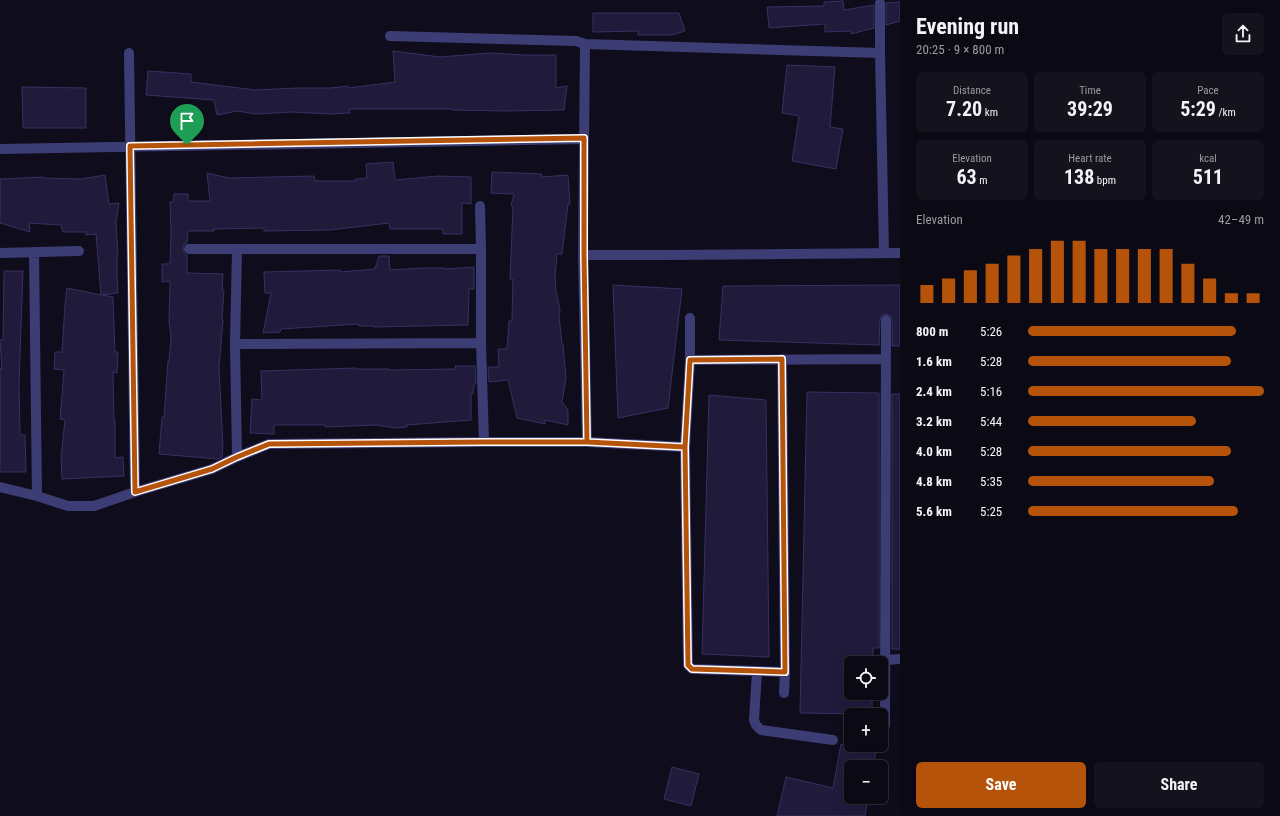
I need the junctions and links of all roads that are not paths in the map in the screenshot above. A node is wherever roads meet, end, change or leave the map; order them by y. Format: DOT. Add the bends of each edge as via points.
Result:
graph roads {
  1 [pos="880,3"];
  2 [pos="390,36"];
  3 [pos="585,44"];
  4 [pos="129,53"];
  5 [pos="880,53"];
  6 [pos="584,138"];
  7 [pos="130,146"];
  8 [pos="0,149"];
  9 [pos="480,206"];
  10 [pos="482,248"];
  11 [pos="189,249"];
  12 [pos="237,250"];
  13 [pos="79,251"];
  14 [pos="34,252"];
  15 [pos="0,253"];
  16 [pos="884,253"];
  17 [pos="900,253"];
  18 [pos="584,255"];
  19 [pos="690,318"];
  20 [pos="886,320"];
  21 [pos="235,344"];
  22 [pos="481,344"];
  23 [pos="782,359"];
  24 [pos="886,359"];
  25 [pos="690,360"];
  26 [pos="484,442"];
  27 [pos="587,442"];
  28 [pos="685,447"];
  29 [pos="237,457"];
  30 [pos="0,487"];
  31 [pos="135,492"];
  32 [pos="37,496"];
  33 [pos="886,656"];
  34 [pos="888,660"];
  35 [pos="900,660"];
  36 [pos="757,671"];
  37 [pos="785,672"];
  38 [pos="784,693"];
  39 [pos="833,740"];
  1 -- 5 [label="street"];
  2 -- 3 [label="street" via="576,41"];
  3 -- 5 [label="street"];
  3 -- 6 [label="street"];
  4 -- 7 [label="street"];
  5 -- 16 [label="street"];
  6 -- 7 [label="street"];
  6 -- 18 [label="street"];
  7 -- 8 [label="street"];
  7 -- 31 [label="street"];
  9 -- 10 [label="street"];
  10 -- 12 [label="street"];
  10 -- 22 [label="street"];
  11 -- 12 [label="street"];
  12 -- 21 [label="street"];
  13 -- 14 [label="street"];
  14 -- 15 [label="street"];
  14 -- 32 [label="street"];
  16 -- 17 [label="street"];
  16 -- 18 [label="street"];
  18 -- 27 [label="street"];
  19 -- 25 [label="street"];
  20 -- 24 [label="street"];
  21 -- 22 [label="street"];
  21 -- 29 [label="street"];
  22 -- 26 [label="street"];
  23 -- 24 [label="street"];
  23 -- 25 [label="street"];
  23 -- 37 [label="street"];
  24 -- 33 [label="street"];
  25 -- 28 [label="street"];
  26 -- 27 [label="street"];
  26 -- 29 [label="street" via="269,444"];
  27 -- 28 [label="street"];
  28 -- 36 [label="street" via="688,665 692,669"];
  29 -- 31 [label="street" via="212,469"];
  30 -- 32 [label="street"];
  31 -- 32 [label="street" via="94,506 82,507 68,506"];
  34 -- 35 [label="street"];
  36 -- 37 [label="street"];
  36 -- 39 [label="street" via="754,720 761,730"];
  37 -- 38 [label="street"];
}
